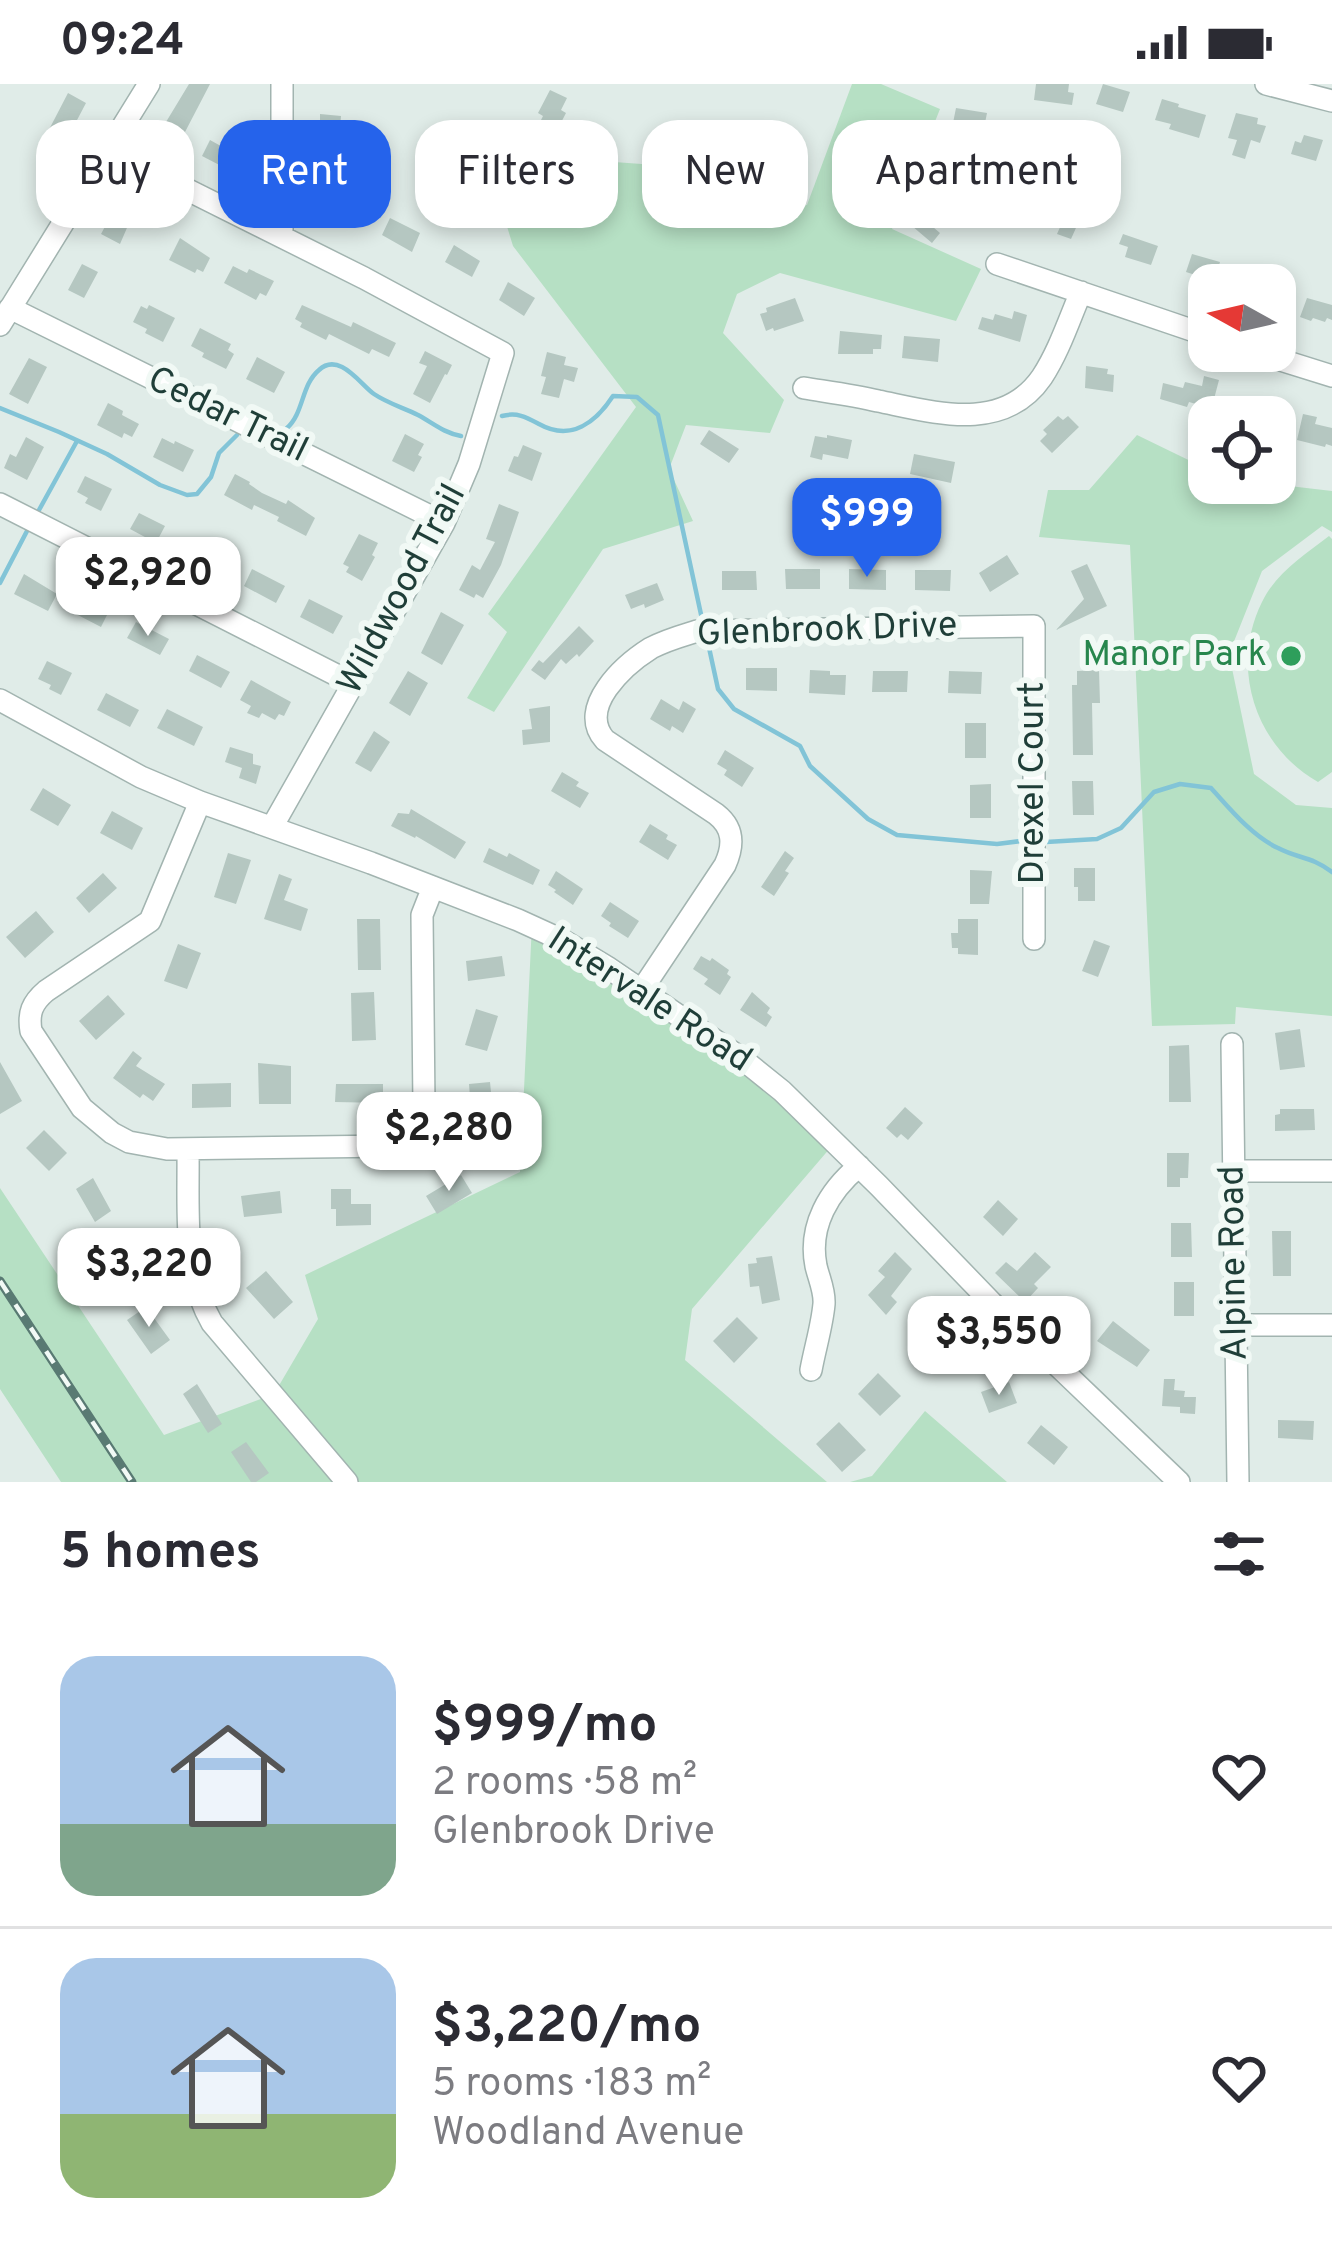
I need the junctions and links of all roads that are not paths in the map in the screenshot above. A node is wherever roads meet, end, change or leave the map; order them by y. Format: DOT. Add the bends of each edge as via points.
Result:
graph roads {
  1 [pos="148,84"];
  2 [pos="282,84"];
  3 [pos="1266,84"];
  4 [pos="1332,101"];
  5 [pos="126,120"];
  6 [pos="194,193"];
  7 [pos="60,228"];
  8 [pos="282,236"];
  9 [pos="997,264"];
  10 [pos="1081,292"];
  11 [pos="5,317"];
  12 [pos="1188,329"];
  13 [pos="1296,366"];
  14 [pos="1332,376"];
  15 [pos="804,388"];
  16 [pos="0,504"];
  17 [pos="444,523"];
  18 [pos="1034,626"];
  19 [pos="354,684"];
  20 [pos="0,700"];
  21 [pos="200,802"];
  22 [pos="272,827"];
  23 [pos="433,887"];
  24 [pos="1034,939"];
  25 [pos="641,991"];
  26 [pos="1232,1045"];
  27 [pos="188,1150"];
  28 [pos="859,1166"];
  29 [pos="1234,1171"];
  30 [pos="1332,1172"];
  31 [pos="1236,1325"];
  32 [pos="1332,1325"];
  33 [pos="811,1370"];
  34 [pos="346,1482"];
  35 [pos="1179,1482"];
  36 [pos="1238,1482"];
  1 -- 5 [label="street"];
  2 -- 8 [label="street"];
  3 -- 4 [label="street"];
  6 -- 8 [label="street, Wildwood Trail"];
  7 -- 11 [label="street"];
  8 -- 17 [label="street, Wildwood Trail" via="503,353"];
  9 -- 10 [label="street"];
  10 -- 12 [label="street"];
  10 -- 15 [label="street" via="1037,383 988,413 959,416"];
  11 -- 17 [label="street, Cedar Trail"];
  13 -- 14 [label="street"];
  16 -- 19 [label="street"];
  17 -- 19 [label="street, Wildwood Trail"];
  18 -- 24 [label="street, Drexel Court"];
  18 -- 25 [label="street, Glenbrook Drive" via="716,629 671,639 635,659 603,695 599,733 724,820 732,837 725,865"];
  19 -- 22 [label="street, Wildwood Trail"];
  20 -- 21 [label="street, Intervale Road"];
  21 -- 22 [label="street, Intervale Road"];
  21 -- 27 [label="street" via="150,921 46,991 29,1018 96,1122 129,1142"];
  22 -- 23 [label="street, Intervale Road"];
  23 -- 25 [label="street, Intervale Road" via="564,940"];
  23 -- 27 [label="street" via="422,915 424,1106 417,1133 392,1146"];
  25 -- 28 [label="street, Intervale Road" via="742,1058"];
  26 -- 29 [label="street, Alpine Road"];
  27 -- 34 [label="street" via="191,1269 202,1306"];
  28 -- 33 [label="street" via="828,1198 817,1226 824,1307"];
  28 -- 35 [label="street, Intervale Road"];
  29 -- 30 [label="street"];
  29 -- 31 [label="street, Alpine Road"];
  31 -- 32 [label="street"];
  31 -- 36 [label="street, Alpine Road"];
}
